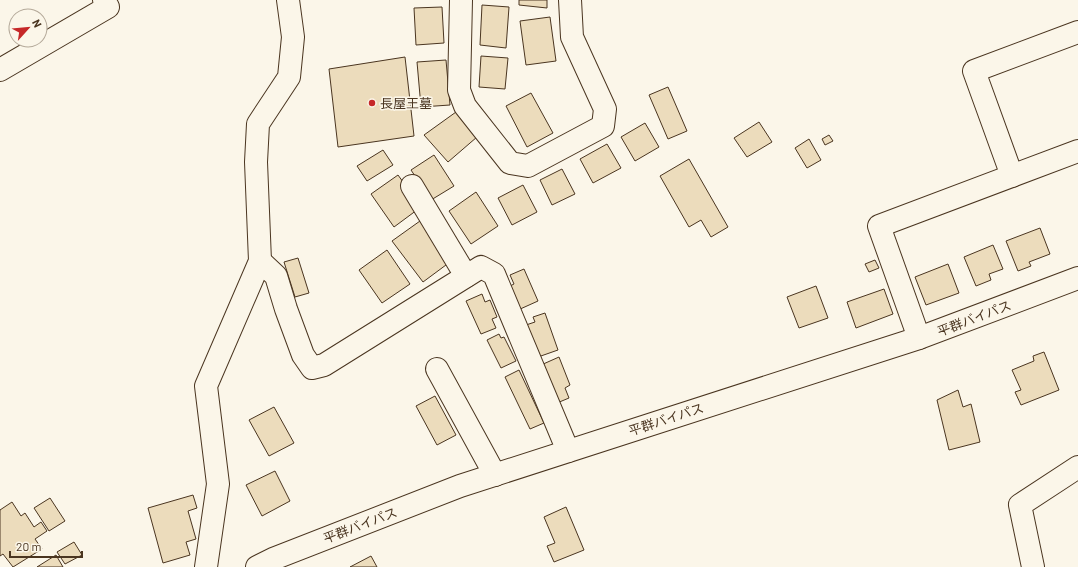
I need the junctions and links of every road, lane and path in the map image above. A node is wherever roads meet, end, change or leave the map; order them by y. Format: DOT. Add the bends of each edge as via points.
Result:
graph roads {
  1 [pos="104,0"];
  2 [pos="288,0"];
  3 [pos="461,0"];
  4 [pos="570,0"];
  5 [pos="1078,32"];
  6 [pos="0,70"];
  7 [pos="1078,151"];
  8 [pos="1012,176"];
  9 [pos="412,186"];
  10 [pos="260,261"];
  11 [pos="466,276"];
  12 [pos="1078,278"];
  13 [pos="919,338"];
  14 [pos="437,369"];
  15 [pos="568,451"];
  16 [pos="1078,467"];
  17 [pos="495,475"];
  18 [pos="206,567"];
  19 [pos="256,567"];
  20 [pos="1033,567"];
  1 -- 6 [label="main road" via="108,7"];
  2 -- 10 [label="main road" via="293,37 289,77 258,124 256,162"];
  3 -- 4 [label="main road" via="459,90 465,106 510,164 528,166 603,126 605,109 572,37"];
  5 -- 8 [label="main road" via="974,71"];
  7 -- 8 [label="main road"];
  8 -- 13 [label="main road" via="878,226"];
  9 -- 11 [label="main road"];
  10 -- 11 [label="main road" via="276,276 303,355 312,368 324,365"];
  10 -- 18 [label="main road" via="206,386 218,484"];
  11 -- 15 [label="main road" via="481,266 494,274"];
  12 -- 13 [label="main road, 平群バイパス"];
  13 -- 15 [label="main road, 平群バイパス"];
  14 -- 17 [label="main road"];
  15 -- 17 [label="main road, 平群バイパス"];
  16 -- 20 [label="main road" via="1020,505"];
  17 -- 19 [label="main road, 平群バイパス" via="460,486"];
}
